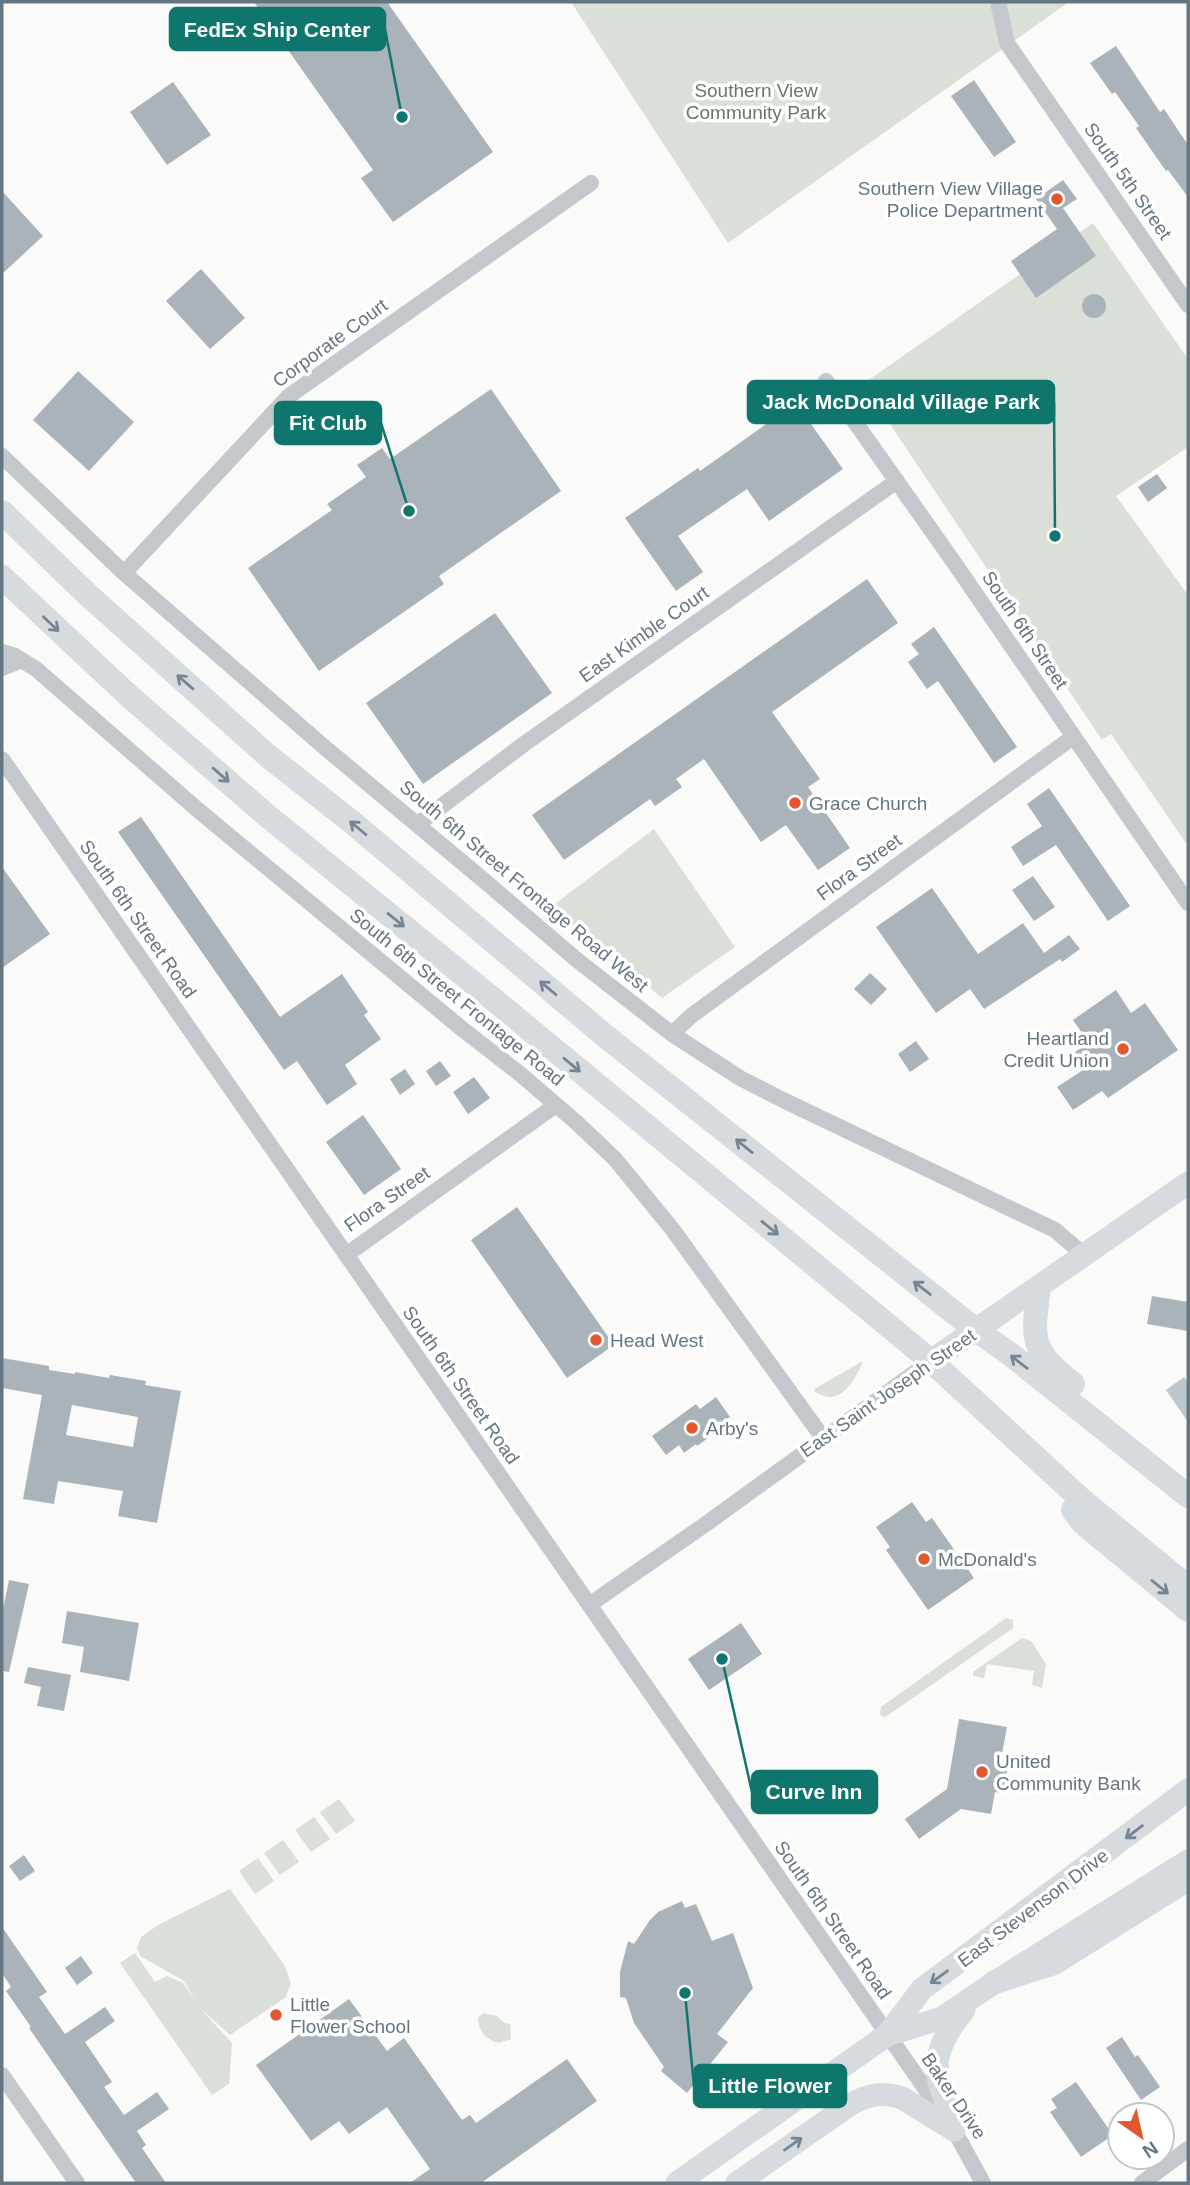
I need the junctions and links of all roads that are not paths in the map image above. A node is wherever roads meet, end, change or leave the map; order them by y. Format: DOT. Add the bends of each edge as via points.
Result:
graph roads {
  1 [pos="998,2"];
  2 [pos="591,183"];
  3 [pos="1188,305"];
  4 [pos="826,381"];
  5 [pos="2,456"];
  6 [pos="897,481"];
  7 [pos="2,512"];
  8 [pos="124,573"];
  9 [pos="2,576"];
  10 [pos="2,652"];
  11 [pos="22,660"];
  12 [pos="2,668"];
  13 [pos="1073,737"];
  14 [pos="2,759"];
  15 [pos="418,824"];
  16 [pos="1188,903"];
  17 [pos="672,1034"];
  18 [pos="556,1105"];
  19 [pos="1188,1183"];
  20 [pos="346,1255"];
  21 [pos="1084,1255"];
  22 [pos="1039,1287"];
  23 [pos="976,1330"];
  24 [pos="931,1361"];
  25 [pos="823,1438"];
  26 [pos="1027,1452"];
  27 [pos="1188,1476"];
  28 [pos="1188,1496"];
  29 [pos="1188,1587"];
  30 [pos="589,1605"];
  31 [pos="1188,1610"];
  32 [pos="1188,1790"];
  33 [pos="1188,1861"];
  34 [pos="1188,1879"];
  35 [pos="986,1988"];
  36 [pos="887,2035"];
  37 [pos="2,2076"];
  38 [pos="954,2130"];
  39 [pos="1188,2149"];
  40 [pos="77,2183"];
  41 [pos="677,2183"];
  42 [pos="737,2183"];
  43 [pos="984,2183"];
  44 [pos="1142,2183"];
  1 -- 3 [label="street, South 5th Street" via="1007,43"];
  2 -- 8 [label="street, Corporate Court" via="289,396"];
  4 -- 6 [label="street, South 6th Street"];
  5 -- 8 [label="street, South 6th Street Frontage Road West"];
  6 -- 13 [label="street, South 6th Street"];
  6 -- 15 [label="street, East Kimble Court"];
  23 -- 7 [label="main road, one-way" via="604,1035 268,756"];
  8 -- 15 [label="street, South 6th Street Frontage Road West"];
  9 -- 24 [label="main road, one-way" via="128,695 265,814"];
  10 -- 11 [label="street, South 6th Street Frontage Road"];
  11 -- 12 [label="street"];
  11 -- 18 [label="street, South 6th Street Frontage Road"];
  13 -- 16 [label="street, South 6th Street"];
  13 -- 17 [label="street, Flora Street"];
  14 -- 20 [label="street, South 6th Street Road"];
  15 -- 17 [label="street, South 6th Street Frontage Road West" via="577,960"];
  17 -- 21 [label="street, South 6th Street Frontage Road West" via="783,1100 1055,1230"];
  18 -- 20 [label="street, Flora Street"];
  18 -- 25 [label="street, South 6th Street Frontage Road" via="642,1190"];
  19 -- 21 [label="main road, East Saint Joseph Street"];
  20 -- 30 [label="street, South 6th Street Road"];
  21 -- 22 [label="main road, East Saint Joseph Street"];
  22 -- 23 [label="main road, East Saint Joseph Street"];
  22 -- 27 [label="main road" via="1036,1340 1049,1365"];
  23 -- 24 [label="main road, East Saint Joseph Street"];
  28 -- 23 [label="main road, one-way"];
  24 -- 25 [label="street, East Saint Joseph Street"];
  24 -- 26 [label="main road"];
  25 -- 30 [label="street, East Saint Joseph Street"];
  26 -- 29 [label="main road"];
  26 -- 31 [label="main road, one-way" via="1083,1523"];
  30 -- 36 [label="street, South 6th Street Road"];
  32 -- 36 [label="main road, East Stevenson Drive, one-way" via="922,1990"];
  33 -- 35 [label="main road, East Stevenson Drive"];
  34 -- 35 [label="main road" via="1054,1963"];
  35 -- 36 [label="main road, East Stevenson Drive" via="942,2018"];
  35 -- 38 [label="main road" via="957,2018 938,2063"];
  36 -- 38 [label="street, Baker Drive"];
  36 -- 41 [label="main road, East Stevenson Drive"];
  37 -- 40 [label="street"];
  42 -- 38 [label="main road, one-way" via="871,2095 902,2098"];
  38 -- 43 [label="street, Baker Drive"];
  39 -- 44 [label="street"];
}
